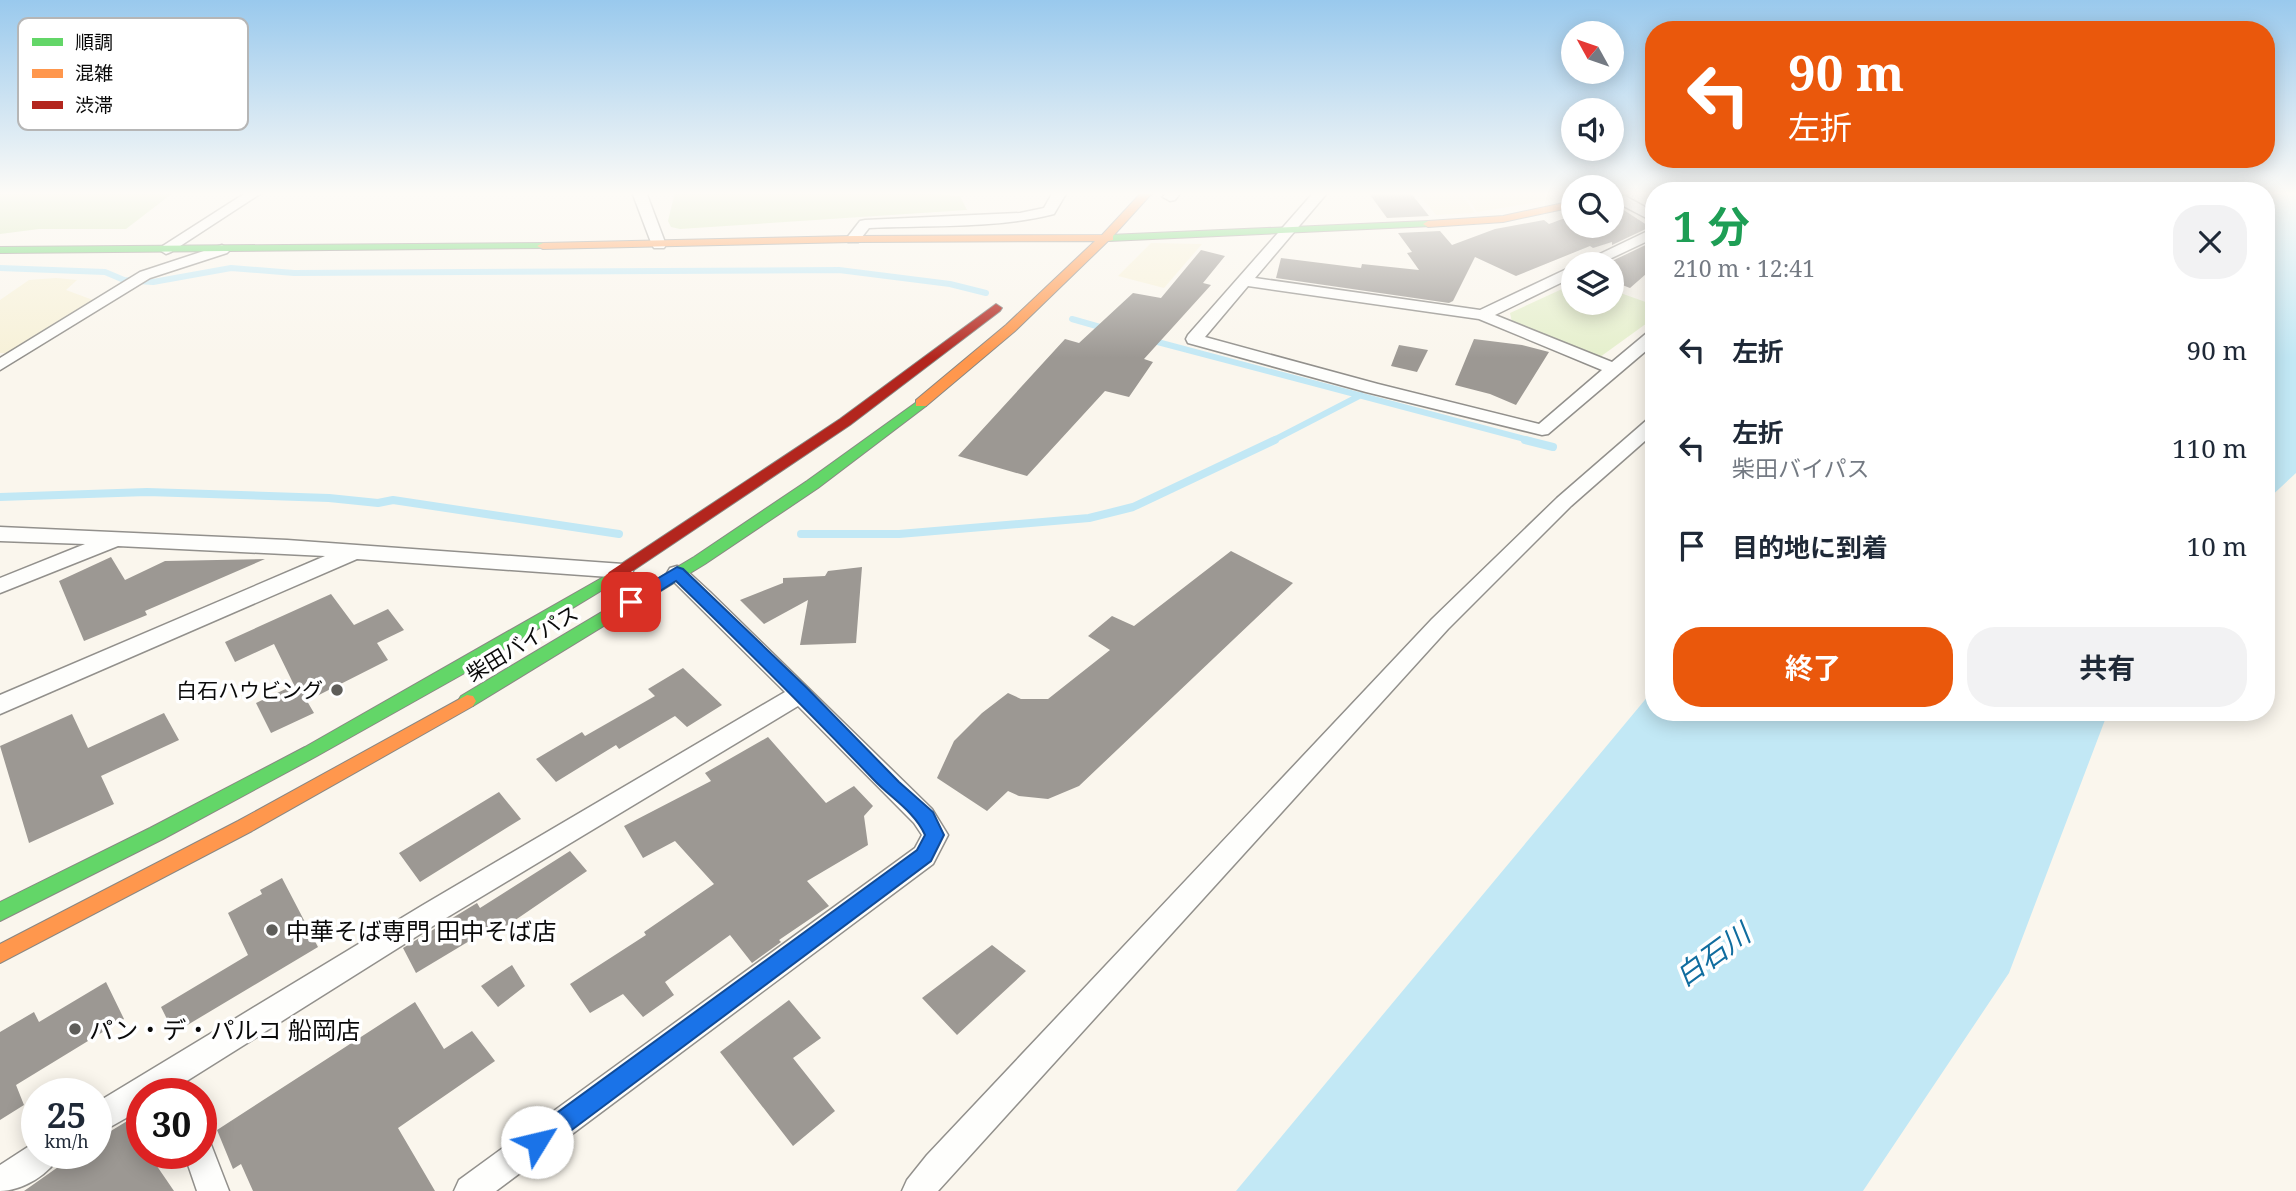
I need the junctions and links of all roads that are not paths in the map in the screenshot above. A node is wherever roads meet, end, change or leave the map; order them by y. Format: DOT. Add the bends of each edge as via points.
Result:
graph roads {
  1 [pos="170,248"];
  2 [pos="434,248"];
  3 [pos="1062,248"];
  4 [pos="1097,248"];
  5 [pos="1275,248"];
  6 [pos="0,250"];
  7 [pos="166,250"];
  8 [pos="222,250"];
  9 [pos="1054,255"];
  10 [pos="1561,277"];
  11 [pos="1244,281"];
  12 [pos="1006,299"];
  13 [pos="1482,315"];
  14 [pos="1645,342"];
  15 [pos="0,365"];
  16 [pos="1613,369"];
  17 [pos="1645,431"];
  18 [pos="0,534"];
  19 [pos="119,538"];
  20 [pos="354,552"];
  21 [pos="625,571"];
  22 [pos="677,573"];
  23 [pos="0,586"];
  24 [pos="801,693"];
  25 [pos="0,705"];
  26 [pos="0,912"];
  27 [pos="0,954"];
  28 [pos="184,1078"];
  29 [pos="21,1169"];
  30 [pos="205,1169"];
  31 [pos="0,1183"];
  32 [pos="213,1191"];
  33 [pos="470,1191"];
  34 [pos="918,1191"];
  1 -- 7 [label="street"];
  2 -- 8 [label="main road"];
  3 -- 9 [label="main road"];
  4 -- 22 [label="main road, 柴田バイパス" via="937,390 824,476"];
  5 -- 11 [label="street"];
  6 -- 7 [label="main road"];
  7 -- 8 [label="main road"];
  8 -- 15 [label="street" via="145,275"];
  10 -- 13 [label="street"];
  11 -- 13 [label="street"];
  11 -- 16 [label="street" via="1194,338 1542,430"];
  12 -- 21 [label="main road, 柴田バイパス" via="819,443"];
  13 -- 16 [label="street"];
  14 -- 16 [label="street"];
  17 -- 34 [label="street" via="1564,502 1440,624"];
  18 -- 19 [label="street"];
  19 -- 20 [label="street"];
  19 -- 23 [label="street"];
  20 -- 21 [label="street"];
  20 -- 25 [label="street"];
  21 -- 26 [label="main road, 柴田バイパス" via="252,784"];
  22 -- 24 [label="street"];
  22 -- 27 [label="main road, 柴田バイパス" via="561,646 316,787"];
  24 -- 28 [label="street" via="432,913"];
  24 -- 33 [label="street" via="927,817 935,835 924,856"];
  29 -- 31 [label="street"];
  30 -- 32 [label="street"];
}
